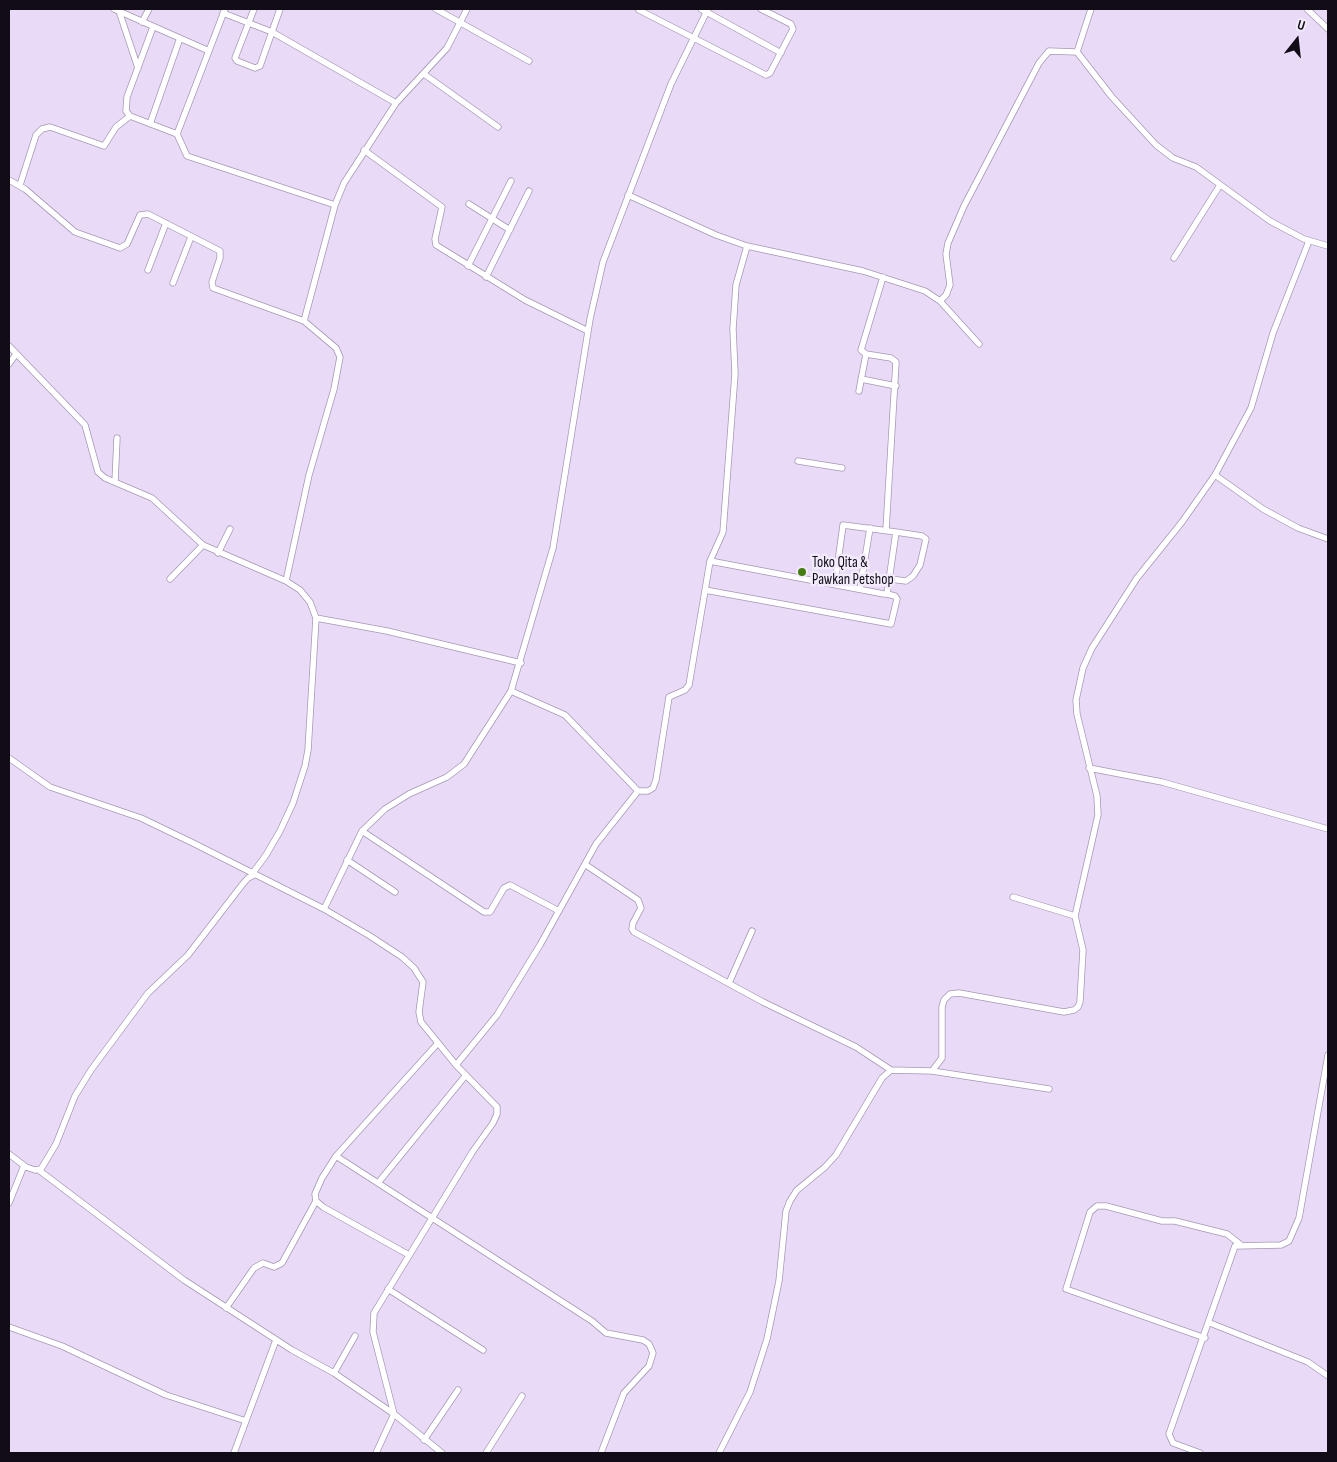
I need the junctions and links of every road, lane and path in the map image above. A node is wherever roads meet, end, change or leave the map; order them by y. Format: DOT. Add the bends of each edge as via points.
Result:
graph roads {
  1 [pos="149,9"];
  2 [pos="254,9"];
  3 [pos="280,9"];
  4 [pos="436,9"];
  5 [pos="467,9"];
  6 [pos="761,9"];
  7 [pos="1091,9"];
  8 [pos="1307,9"];
  9 [pos="116,10"];
  10 [pos="640,10"];
  11 [pos="705,10"];
  12 [pos="224,11"];
  13 [pos="142,22"];
  14 [pos="461,22"];
  15 [pos="248,23"];
  16 [pos="153,27"];
  17 [pos="1328,30"];
  18 [pos="272,32"];
  19 [pos="180,38"];
  20 [pos="693,38"];
  21 [pos="209,51"];
  22 [pos="1077,52"];
  23 [pos="781,53"];
  24 [pos="529,61"];
  25 [pos="138,68"];
  26 [pos="424,74"];
  27 [pos="396,103"];
  28 [pos="130,116"];
  29 [pos="150,124"];
  30 [pos="498,127"];
  31 [pos="177,134"];
  32 [pos="364,150"];
  33 [pos="9,180"];
  34 [pos="511,181"];
  35 [pos="20,185"];
  36 [pos="1220,185"];
  37 [pos="529,191"];
  38 [pos="628,195"];
  39 [pos="468,204"];
  40 [pos="335,205"];
  41 [pos="492,218"];
  42 [pos="166,223"];
  43 [pos="510,230"];
  44 [pos="191,237"];
  45 [pos="1309,240"];
  46 [pos="747,246"];
  47 [pos="1328,246"];
  48 [pos="1174,258"];
  49 [pos="468,266"];
  50 [pos="148,270"];
  51 [pos="486,277"];
  52 [pos="883,277"];
  53 [pos="173,283"];
  54 [pos="940,301"];
  55 [pos="304,321"];
  56 [pos="588,331"];
  57 [pos="979,344"];
  58 [pos="9,346"];
  59 [pos="16,354"];
  60 [pos="866,354"];
  61 [pos="9,364"];
  62 [pos="861,379"];
  63 [pos="896,386"];
  64 [pos="859,391"];
  65 [pos="117,438"];
  66 [pos="798,461"];
  67 [pos="842,468"];
  68 [pos="1215,475"];
  69 [pos="115,482"];
  70 [pos="870,528"];
  71 [pos="230,530"];
  72 [pos="886,530"];
  73 [pos="896,532"];
  74 [pos="1328,539"];
  75 [pos="203,545"];
  76 [pos="218,553"];
  77 [pos="710,561"];
  78 [pos="890,579"];
  79 [pos="170,580"];
  80 [pos="286,581"];
  81 [pos="835,584"];
  82 [pos="860,589"];
  83 [pos="705,590"];
  84 [pos="887,594"];
  85 [pos="316,618"];
  86 [pos="521,664"];
  87 [pos="511,691"];
  88 [pos="9,758"];
  89 [pos="1089,768"];
  90 [pos="638,790"];
  91 [pos="1328,829"];
  92 [pos="362,830"];
  93 [pos="347,860"];
  94 [pos="586,865"];
  95 [pos="253,874"];
  96 [pos="395,892"];
  97 [pos="1013,898"];
  98 [pos="324,909"];
  99 [pos="560,911"];
  100 [pos="1075,916"];
  101 [pos="752,931"];
  102 [pos="729,983"];
  103 [pos="438,1043"];
  104 [pos="1328,1055"];
  105 [pos="456,1065"];
  106 [pos="891,1070"];
  107 [pos="932,1071"];
  108 [pos="466,1075"];
  109 [pos="1049,1089"];
  110 [pos="9,1154"];
  111 [pos="336,1156"];
  112 [pos="26,1167"];
  113 [pos="40,1170"];
  114 [pos="378,1183"];
  115 [pos="316,1201"];
  116 [pos="9,1204"];
  117 [pos="433,1218"];
  118 [pos="1241,1245"];
  119 [pos="409,1255"];
  120 [pos="388,1289"];
  121 [pos="226,1308"];
  122 [pos="1210,1323"];
  123 [pos="9,1327"];
  124 [pos="354,1336"];
  125 [pos="1205,1338"];
  126 [pos="276,1340"];
  127 [pos="484,1350"];
  128 [pos="334,1372"];
  129 [pos="1328,1376"];
  130 [pos="458,1390"];
  131 [pos="522,1396"];
  132 [pos="394,1414"];
  133 [pos="246,1421"];
  134 [pos="424,1440"];
  135 [pos="234,1453"];
  136 [pos="376,1453"];
  137 [pos="442,1453"];
  138 [pos="486,1453"];
  139 [pos="601,1453"];
  140 [pos="719,1453"];
  141 [pos="1200,1453"];
  1 -- 13 [label="street"];
  2 -- 15 [label="street"];
  3 -- 18 [label="street"];
  4 -- 14 [label="street"];
  5 -- 14 [label="street"];
  6 -- 23 [label="street" via="792,26 793,31"];
  7 -- 22 [label="street"];
  8 -- 17 [label="street"];
  9 -- 13 [label="street"];
  9 -- 25 [label="street"];
  10 -- 20 [label="street"];
  11 -- 20 [label="street"];
  11 -- 23 [label="street"];
  12 -- 15 [label="street"];
  12 -- 21 [label="street"];
  13 -- 16 [label="street"];
  14 -- 24 [label="street"];
  14 -- 26 [label="street" via="447,48"];
  15 -- 18 [label="street"];
  15 -- 18 [label="street" via="235,58 255,68 260,66"];
  16 -- 19 [label="street"];
  16 -- 25 [label="street"];
  18 -- 27 [label="street"];
  19 -- 21 [label="street"];
  19 -- 29 [label="street"];
  20 -- 23 [label="street" via="766,75"];
  20 -- 38 [label="street" via="671,84"];
  21 -- 31 [label="street"];
  22 -- 36 [label="street" via="1156,145 1172,158 1190,163"];
  22 -- 54 [label="street" via="1049,50 1039,63 948,242 946,254 950,285"];
  25 -- 28 [label="street" via="127,97 126,111"];
  26 -- 27 [label="street"];
  26 -- 30 [label="street"];
  27 -- 32 [label="street"];
  28 -- 29 [label="street"];
  28 -- 35 [label="street" via="116,126 104,146 50,127 42,129 36,135"];
  29 -- 31 [label="street"];
  31 -- 40 [label="street" via="187,156"];
  32 -- 40 [label="street"];
  32 -- 49 [label="street" via="442,207 435,244"];
  33 -- 35 [label="street"];
  34 -- 41 [label="street"];
  35 -- 42 [label="street" via="75,232 120,248 127,244 142,214"];
  36 -- 45 [label="street" via="1270,221"];
  36 -- 48 [label="street"];
  37 -- 43 [label="street"];
  38 -- 46 [label="street"];
  38 -- 56 [label="street" via="603,262"];
  39 -- 41 [label="street"];
  40 -- 55 [label="street"];
  41 -- 43 [label="street"];
  41 -- 49 [label="street"];
  42 -- 44 [label="street"];
  42 -- 50 [label="street"];
  43 -- 51 [label="street"];
  44 -- 53 [label="street"];
  44 -- 55 [label="street" via="221,253 213,288"];
  45 -- 47 [label="street"];
  45 -- 68 [label="street" via="1273,333 1251,408"];
  46 -- 52 [label="street"];
  46 -- 77 [label="street" via="736,285 733,329 735,374 723,532"];
  49 -- 51 [label="street"];
  51 -- 56 [label="street"];
  52 -- 54 [label="street" via="925,291"];
  52 -- 60 [label="street" via="861,350"];
  54 -- 57 [label="street"];
  55 -- 80 [label="street" via="336,348 340,357"];
  56 -- 86 [label="street" via="553,548"];
  58 -- 59 [label="street"];
  59 -- 61 [label="street"];
  59 -- 69 [label="street" via="85,425 98,472"];
  60 -- 62 [label="street"];
  60 -- 63 [label="street" via="896,360"];
  62 -- 63 [label="street"];
  62 -- 64 [label="street"];
  63 -- 72 [label="street"];
  65 -- 69 [label="street"];
  66 -- 67 [label="street"];
  68 -- 74 [label="street" via="1263,509 1298,528"];
  68 -- 89 [label="street" via="1136,578 1083,668 1076,700"];
  69 -- 75 [label="street" via="159,503"];
  70 -- 72 [label="street"];
  70 -- 81 [label="street" via="843,525"];
  70 -- 82 [label="street"];
  71 -- 76 [label="street"];
  72 -- 73 [label="street"];
  73 -- 78 [label="street"];
  73 -- 78 [label="street" via="926,539 914,576 906,581"];
  75 -- 76 [label="street"];
  75 -- 79 [label="street"];
  76 -- 80 [label="street"];
  77 -- 81 [label="street"];
  77 -- 83 [label="street"];
  78 -- 84 [label="street"];
  80 -- 85 [label="street" via="310,602"];
  81 -- 82 [label="street"];
  82 -- 84 [label="street"];
  83 -- 84 [label="street" via="890,624 897,599"];
  83 -- 90 [label="street" via="689,685 669,697 656,780 648,791"];
  85 -- 86 [label="street" via="386,631"];
  85 -- 95 [label="street" via="305,766 280,832"];
  86 -- 87 [label="street"];
  87 -- 90 [label="street" via="565,715"];
  87 -- 92 [label="street" via="464,764 447,777 385,809"];
  88 -- 95 [label="street" via="50,787 141,818"];
  89 -- 91 [label="street" via="1162,782"];
  89 -- 100 [label="street" via="1097,796 1098,815"];
  90 -- 94 [label="street" via="611,823"];
  92 -- 93 [label="street"];
  92 -- 99 [label="street" via="484,912 490,912 504,888 510,884"];
  93 -- 96 [label="street"];
  93 -- 98 [label="street"];
  94 -- 99 [label="street"];
  94 -- 102 [label="street" via="638,900 641,908 632,929 634,932"];
  95 -- 98 [label="street"];
  95 -- 113 [label="street" via="188,955 148,993 91,1070"];
  97 -- 100 [label="street"];
  98 -- 103 [label="street" via="370,936 414,968 423,982 419,1017"];
  99 -- 105 [label="street" via="497,1015"];
  100 -- 107 [label="street" via="1083,950 1078,1007 1064,1012 950,994 942,1007 942,1058"];
  101 -- 102 [label="street"];
  102 -- 106 [label="street" via="856,1047"];
  103 -- 105 [label="street"];
  103 -- 111 [label="street"];
  104 -- 118 [label="street" via="1299,1218 1289,1241 1281,1245"];
  105 -- 108 [label="street"];
  106 -- 107 [label="street"];
  106 -- 140 [label="street" via="882,1078 836,1155 797,1190 790,1201 767,1339 750,1392"];
  107 -- 109 [label="street"];
  108 -- 114 [label="street"];
  108 -- 117 [label="street" via="495,1103 498,1114"];
  110 -- 112 [label="street"];
  111 -- 114 [label="street"];
  111 -- 115 [label="street" via="317,1187"];
  112 -- 113 [label="street"];
  112 -- 116 [label="street"];
  113 -- 121 [label="street" via="184,1280"];
  114 -- 117 [label="street"];
  115 -- 119 [label="street"];
  115 -- 121 [label="street" via="282,1263 274,1267 263,1263 254,1268"];
  117 -- 119 [label="street"];
  117 -- 139 [label="street" via="606,1333 649,1344 653,1353 649,1366 624,1394"];
  118 -- 122 [label="street" via="1235,1246"];
  118 -- 125 [label="street" via="1227,1234 1175,1221 1162,1221 1106,1206 1097,1206 1090,1212 1066,1289"];
  119 -- 120 [label="street"];
  120 -- 127 [label="street"];
  120 -- 132 [label="street" via="378,1303 373,1323"];
  121 -- 126 [label="street"];
  122 -- 125 [label="street"];
  122 -- 129 [label="street" via="1308,1362"];
  123 -- 133 [label="street" via="62,1346 166,1395"];
  124 -- 128 [label="street"];
  125 -- 141 [label="street" via="1169,1434 1173,1442"];
  126 -- 128 [label="street"];
  126 -- 133 [label="street"];
  128 -- 132 [label="street"];
  130 -- 134 [label="street"];
  131 -- 138 [label="street"];
  132 -- 134 [label="street"];
  132 -- 136 [label="street"];
  133 -- 135 [label="street"];
  134 -- 137 [label="street"];
}
